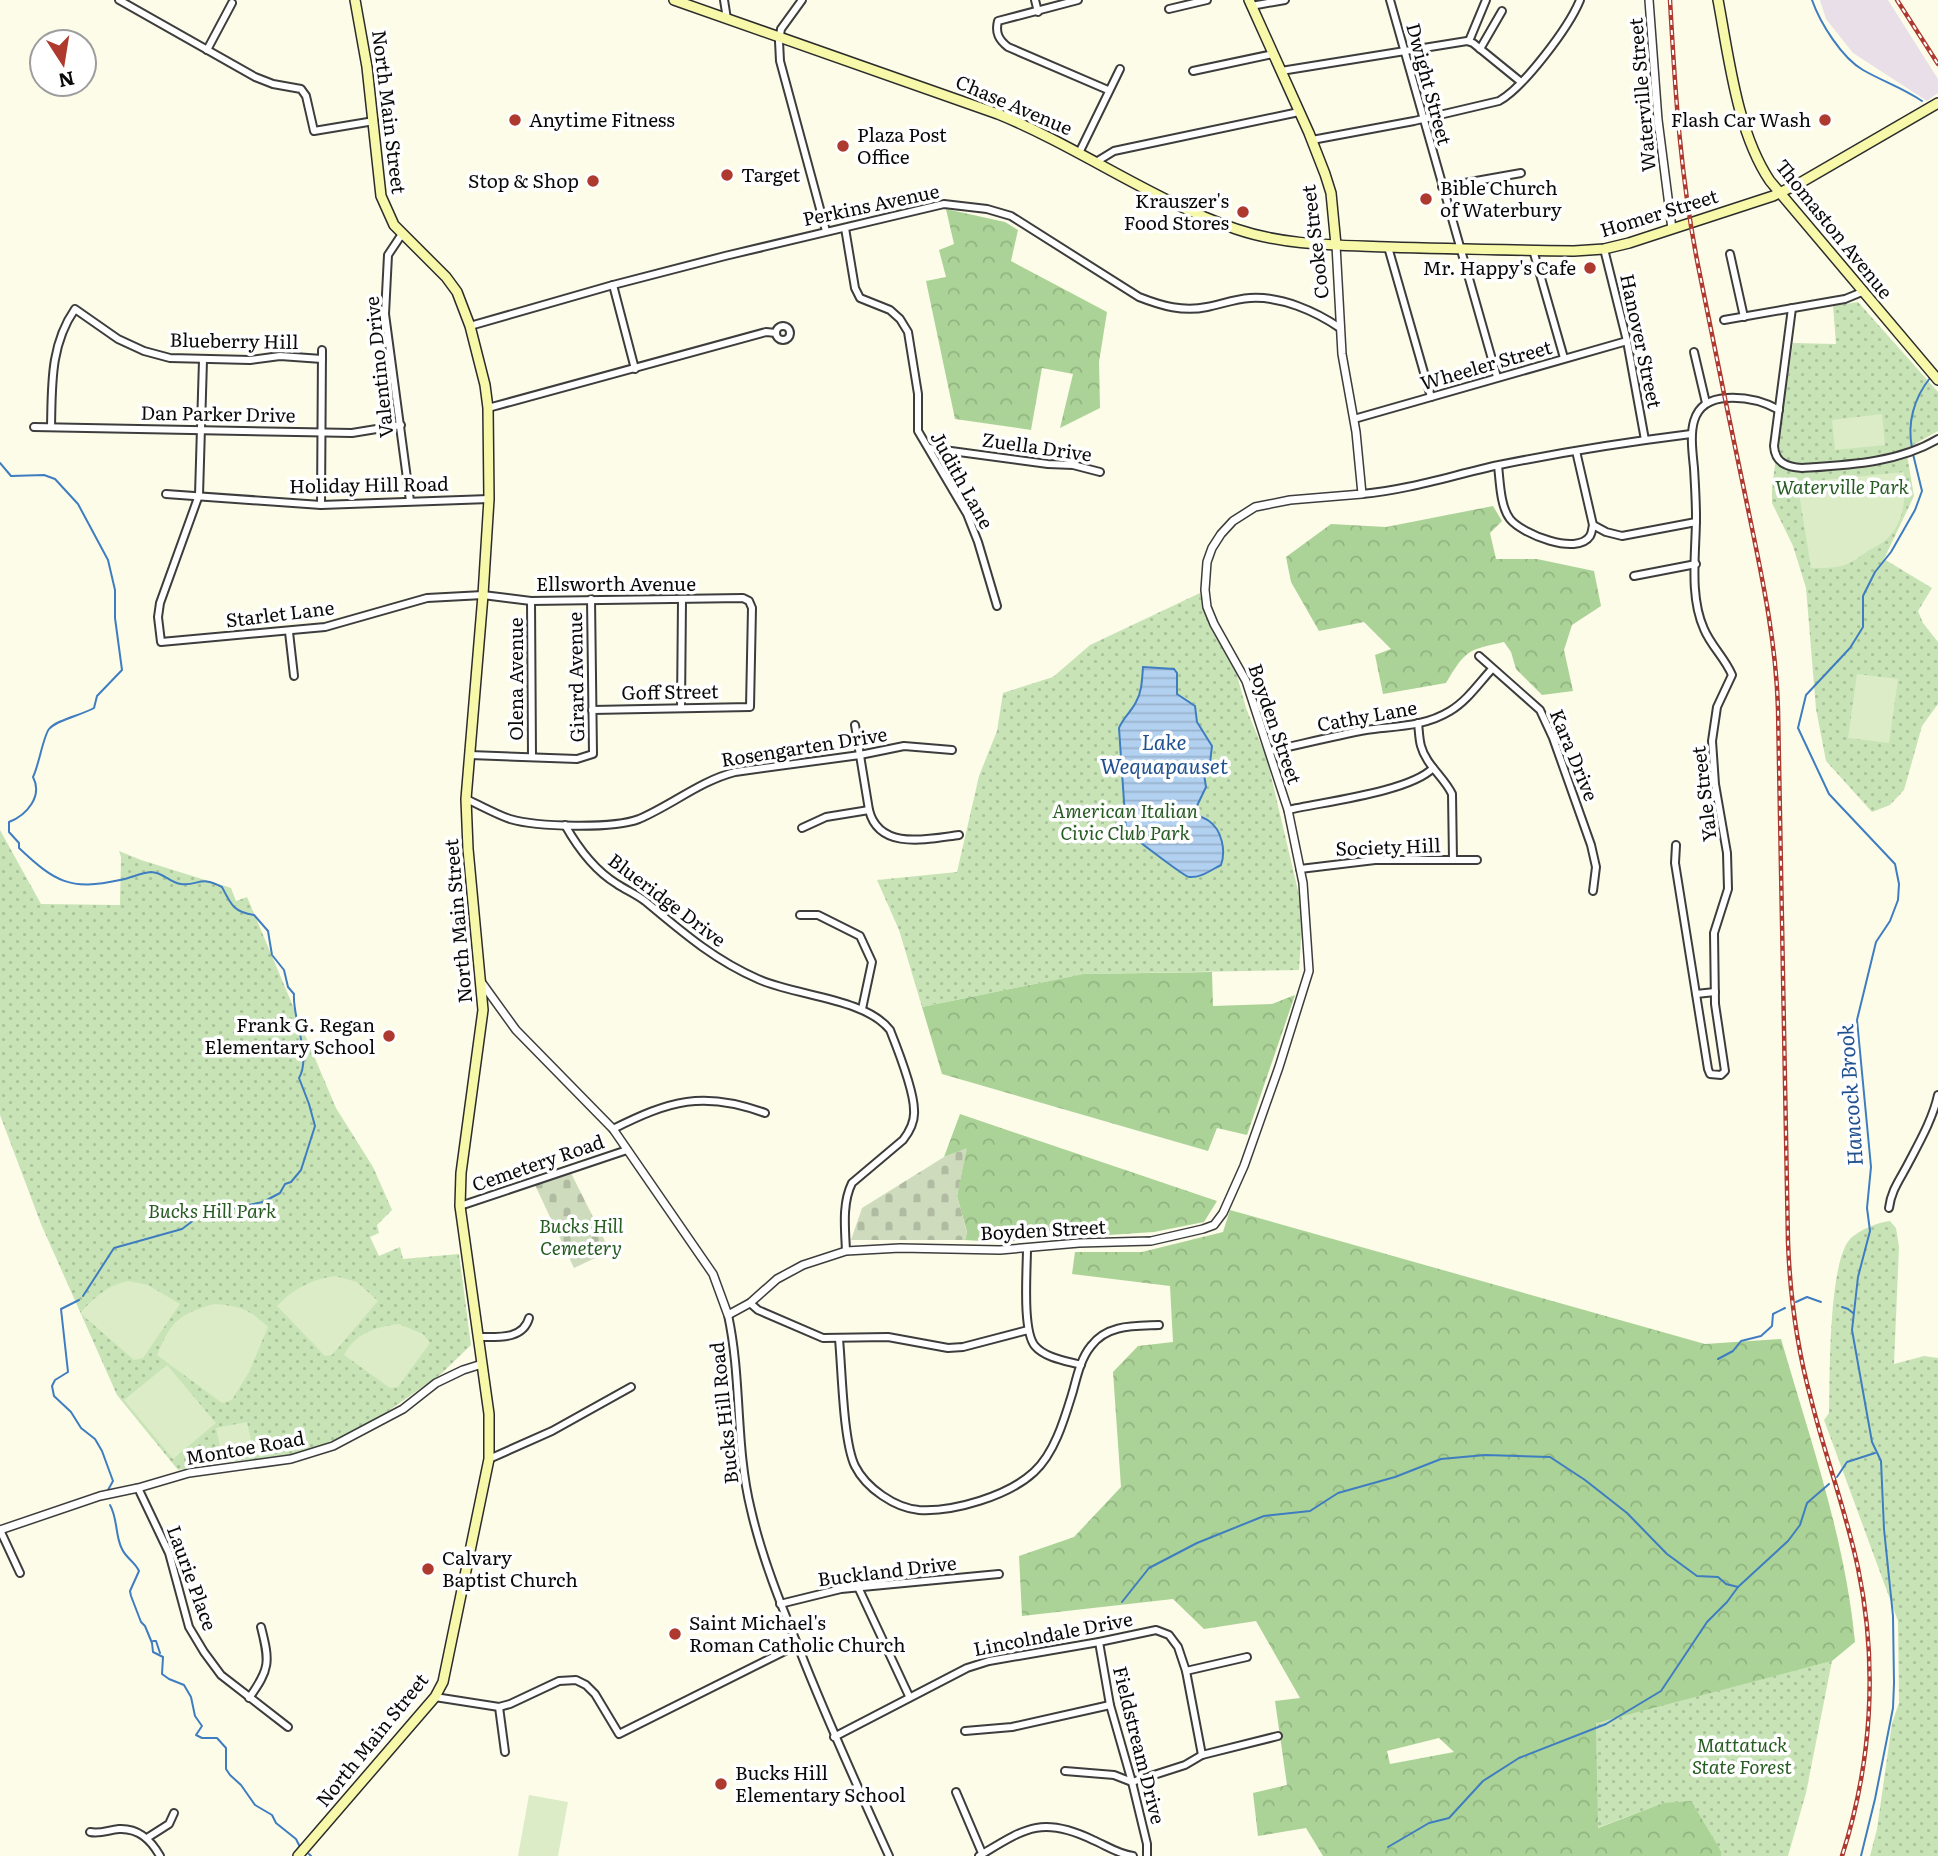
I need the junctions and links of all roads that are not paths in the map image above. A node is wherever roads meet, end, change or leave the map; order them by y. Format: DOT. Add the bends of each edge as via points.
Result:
graph roads {
  1 [pos="120,0"];
  2 [pos="355,0"];
  3 [pos="674,0"];
  4 [pos="724,0"];
  5 [pos="802,0"];
  6 [pos="1035,0"];
  7 [pos="1078,0"];
  8 [pos="1207,0"];
  9 [pos="1285,0"];
  10 [pos="1390,0"];
  11 [pos="1486,0"];
  12 [pos="1580,0"];
  13 [pos="1649,0"];
  14 [pos="1718,0"];
  15 [pos="232,3"];
  16 [pos="1250,3"];
  17 [pos="1169,9"];
  18 [pos="1502,11"];
  19 [pos="1038,12"];
  20 [pos="727,19"];
  21 [pos="779,37"];
  22 [pos="1469,41"];
  23 [pos="1480,49"];
  24 [pos="207,50"];
  25 [pos="1404,50"];
  26 [pos="1273,54"];
  27 [pos="1120,69"];
  28 [pos="1193,71"];
  29 [pos="1281,71"];
  30 [pos="1521,82"];
  31 [pos="1108,90"];
  32 [pos="1938,103"];
  33 [pos="1299,112"];
  34 [pos="1423,119"];
  35 [pos="374,121"];
  36 [pos="1312,140"];
  37 [pos="1079,153"];
  38 [pos="1096,162"];
  39 [pos="1521,173"];
  40 [pos="1442,187"];
  41 [pos="1780,192"];
  42 [pos="845,228"];
  43 [pos="1672,229"];
  44 [pos="826,232"];
  45 [pos="402,233"];
  46 [pos="1336,245"];
  47 [pos="1388,247"];
  48 [pos="1460,249"];
  49 [pos="1604,249"];
  50 [pos="1533,250"];
  51 [pos="1730,254"];
  52 [pos="613,285"];
  53 [pos="1863,292"];
  54 [pos="1792,308"];
  55 [pos="1744,317"];
  56 [pos="1724,320"];
  57 [pos="470,326"];
  58 [pos="1340,328"];
  59 [pos="776,333"];
  60 [pos="1628,341"];
  61 [pos="322,350"];
  62 [pos="1694,352"];
  63 [pos="1564,358"];
  64 [pos="322,359"];
  65 [pos="203,360"];
  66 [pos="635,369"];
  67 [pos="1497,377"];
  68 [pos="1938,380"];
  69 [pos="1431,397"];
  70 [pos="1706,403"];
  71 [pos="488,408"];
  72 [pos="1779,410"];
  73 [pos="1354,419"];
  74 [pos="401,425"];
  75 [pos="34,427"];
  76 [pos="51,427"];
  77 [pos="202,429"];
  78 [pos="321,432"];
  79 [pos="1691,434"];
  80 [pos="1938,439"];
  81 [pos="1645,440"];
  82 [pos="929,448"];
  83 [pos="1576,450"];
  84 [pos="1498,466"];
  85 [pos="1100,472"];
  86 [pos="166,494"];
  87 [pos="1362,494"];
  88 [pos="199,495"];
  89 [pos="489,499"];
  90 [pos="410,500"];
  91 [pos="321,505"];
  92 [pos="1696,522"];
  93 [pos="1593,525"];
  94 [pos="1696,564"];
  95 [pos="1634,576"];
  96 [pos="484,595"];
  97 [pos="590,599"];
  98 [pos="682,600"];
  99 [pos="531,601"];
  100 [pos="997,606"];
  101 [pos="289,632"];
  102 [pos="1479,656"];
  103 [pos="1492,668"];
  104 [pos="294,676"];
  105 [pos="681,707"];
  106 [pos="750,707"];
  107 [pos="592,710"];
  108 [pos="1418,723"];
  109 [pos="855,725"];
  110 [pos="952,750"];
  111 [pos="1270,751"];
  112 [pos="470,755"];
  113 [pos="860,755"];
  114 [pos="532,757"];
  115 [pos="1433,768"];
  116 [pos="466,799"];
  117 [pos="869,810"];
  118 [pos="1288,810"];
  119 [pos="565,825"];
  120 [pos="802,828"];
  121 [pos="959,835"];
  122 [pos="1676,845"];
  123 [pos="1453,860"];
  124 [pos="1477,860"];
  125 [pos="1300,869"];
  126 [pos="1593,891"];
  127 [pos="800,915"];
  128 [pos="482,983"];
  129 [pos="1716,992"];
  130 [pos="1696,995"];
  131 [pos="862,1009"];
  132 [pos="1938,1095"];
  133 [pos="765,1113"];
  134 [pos="613,1129"];
  135 [pos="627,1150"];
  136 [pos="460,1206"];
  137 [pos="1889,1208"];
  138 [pos="1027,1248"];
  139 [pos="846,1251"];
  140 [pos="750,1303"];
  141 [pos="728,1315"];
  142 [pos="529,1318"];
  143 [pos="1159,1325"];
  144 [pos="1028,1330"];
  145 [pos="478,1337"];
  146 [pos="839,1339"];
  147 [pos="482,1364"];
  148 [pos="1081,1365"];
  149 [pos="631,1387"];
  150 [pos="489,1459"];
  151 [pos="138,1488"];
  152 [pos="0,1530"];
  153 [pos="20,1573"];
  154 [pos="999,1574"];
  155 [pos="858,1587"];
  156 [pos="780,1604"];
  157 [pos="261,1627"];
  158 [pos="1099,1642"];
  159 [pos="797,1645"];
  160 [pos="1247,1657"];
  161 [pos="1186,1671"];
  162 [pos="909,1696"];
  163 [pos="435,1697"];
  164 [pos="249,1698"];
  165 [pos="1110,1705"];
  166 [pos="499,1707"];
  167 [pos="288,1727"];
  168 [pos="965,1731"];
  169 [pos="1278,1736"];
  170 [pos="834,1737"];
  171 [pos="505,1752"];
  172 [pos="1202,1755"];
  173 [pos="1065,1771"];
  174 [pos="1132,1782"];
  175 [pos="956,1792"];
  176 [pos="174,1813"];
  177 [pos="90,1832"];
  178 [pos="147,1838"];
  179 [pos="981,1855"];
  180 [pos="160,1856"];
  181 [pos="298,1856"];
  182 [pos="889,1856"];
  183 [pos="1133,1856"];
  184 [pos="1147,1856"];
  1 -- 24 [label="street"];
  2 -- 35 [label="main road, North Main Street"];
  3 -- 20 [label="main road, Chase Avenue"];
  4 -- 20 [label="street"];
  5 -- 21 [label="street"];
  6 -- 19 [label="street"];
  7 -- 19 [label="street"];
  8 -- 17 [label="street"];
  9 -- 16 [label="street"];
  10 -- 25 [label="street, Dwight Street"];
  11 -- 22 [label="street"];
  12 -- 30 [label="street" via="1566,26"];
  13 -- 43 [label="street, Waterville Street"];
  14 -- 41 [label="main road, Thomaston Avenue" via="1750,145 1763,172"];
  15 -- 24 [label="street"];
  16 -- 26 [label="main road, Cooke Street"];
  18 -- 23 [label="street"];
  19 -- 31 [label="street" via="998,21 1000,41"];
  20 -- 21 [label="main road, Chase Avenue"];
  21 -- 37 [label="main road, Chase Avenue" via="991,111"];
  21 -- 44 [label="street" via="780,65"];
  22 -- 23 [label="street"];
  22 -- 25 [label="street"];
  23 -- 30 [label="street"];
  24 -- 35 [label="street" via="260,79 301,89 314,131"];
  25 -- 29 [label="street"];
  25 -- 34 [label="street, Dwight Street"];
  26 -- 28 [label="street"];
  26 -- 29 [label="main road, Cooke Street"];
  27 -- 31 [label="street"];
  29 -- 33 [label="main road, Cooke Street"];
  30 -- 34 [label="street" via="1496,102"];
  31 -- 37 [label="street"];
  32 -- 41 [label="main road, Homer Street"];
  33 -- 36 [label="main road, Cooke Street"];
  33 -- 38 [label="street" via="1114,151"];
  34 -- 36 [label="street"];
  34 -- 40 [label="street, Dwight Street"];
  35 -- 45 [label="main road, North Main Street" via="381,196"];
  36 -- 46 [label="main road, Cooke Street" via="1330,188"];
  37 -- 38 [label="main road, Chase Avenue"];
  38 -- 46 [label="main road, Chase Avenue" via="1227,226 1277,239"];
  39 -- 40 [label="street"];
  40 -- 48 [label="street, Dwight Street"];
  41 -- 43 [label="main road, Homer Street"];
  41 -- 53 [label="main road, Thomaston Avenue"];
  42 -- 44 [label="street, Perkins Avenue"];
  42 -- 58 [label="street, Perkins Avenue" via="944,204 988,209 1020,222 1139,297 1160,305 1181,309 1263,299 1299,307"];
  42 -- 82 [label="street, Judith Lane" via="860,298 890,310 908,332 918,394 918,431"];
  43 -- 49 [label="main road, Homer Street"];
  44 -- 52 [label="street, Perkins Avenue"];
  45 -- 57 [label="main road, North Main Street" via="450,283"];
  45 -- 74 [label="street, Valentino Drive" via="388,255 385,301"];
  46 -- 47 [label="main road, Homer Street"];
  46 -- 58 [label="street, Cooke Street"];
  47 -- 48 [label="main road, Homer Street"];
  47 -- 69 [label="street"];
  48 -- 50 [label="main road, Homer Street"];
  48 -- 67 [label="street, Dwight Street"];
  49 -- 50 [label="main road, Homer Street"];
  49 -- 60 [label="street, Hanover Street"];
  50 -- 63 [label="street"];
  51 -- 55 [label="street"];
  52 -- 57 [label="street, Perkins Avenue"];
  52 -- 66 [label="street"];
  53 -- 54 [label="street"];
  53 -- 68 [label="main road, Thomaston Avenue"];
  54 -- 55 [label="street"];
  54 -- 72 [label="street"];
  55 -- 56 [label="street"];
  57 -- 71 [label="main road, North Main Street"];
  58 -- 73 [label="street, Cooke Street"];
  59 -- 66 [label="street"];
  60 -- 63 [label="street, Wheeler Street"];
  60 -- 81 [label="street, Hanover Street"];
  61 -- 64 [label="street"];
  62 -- 70 [label="street"];
  63 -- 67 [label="street, Wheeler Street"];
  64 -- 65 [label="street, Blueberry Hill"];
  64 -- 78 [label="street"];
  65 -- 76 [label="street, Blueberry Hill" via="144,351 118,340 75,309 56,349"];
  65 -- 77 [label="street"];
  66 -- 71 [label="street"];
  67 -- 69 [label="street, Wheeler Street"];
  69 -- 73 [label="street, Wheeler Street"];
  70 -- 72 [label="street" via="1735,398 1767,403"];
  70 -- 79 [label="street"];
  71 -- 89 [label="main road, North Main Street"];
  72 -- 80 [label="street" via="1774,451 1786,466 1907,454"];
  73 -- 87 [label="street, Cooke Street"];
  74 -- 78 [label="street, Dan Parker Drive" via="352,433"];
  74 -- 90 [label="street, Valentino Drive"];
  75 -- 76 [label="street, Dan Parker Drive"];
  76 -- 77 [label="street, Dan Parker Drive"];
  77 -- 78 [label="street, Dan Parker Drive"];
  77 -- 88 [label="street"];
  78 -- 91 [label="street"];
  79 -- 81 [label="street, Boyden Street"];
  79 -- 92 [label="street, Yale Street"];
  81 -- 83 [label="street, Boyden Street"];
  82 -- 85 [label="street, Zuella Drive"];
  82 -- 100 [label="street, Judith Lane" via="967,514"];
  83 -- 84 [label="street, Boyden Street"];
  83 -- 93 [label="street"];
  84 -- 87 [label="street, Boyden Street"];
  84 -- 93 [label="street" via="1505,508 1521,528 1549,543 1570,543 1583,542"];
  86 -- 88 [label="street, Holiday Hill Road"];
  87 -- 111 [label="street, Boyden Street" via="1255,507 1233,521 1210,555 1205,577 1207,607 1243,674"];
  88 -- 91 [label="street, Holiday Hill Road"];
  88 -- 101 [label="street, Starlet Lane" via="160,603 160,642"];
  89 -- 90 [label="street, Holiday Hill Road"];
  89 -- 96 [label="main road, North Main Street"];
  90 -- 91 [label="street, Holiday Hill Road"];
  92 -- 93 [label="street" via="1622,536"];
  92 -- 94 [label="street, Yale Street"];
  94 -- 95 [label="street"];
  94 -- 129 [label="street, Yale Street" via="1697,602 1704,630 1732,676 1717,707 1712,741 1728,889 1714,933"];
  96 -- 99 [label="street, Ellsworth Avenue"];
  96 -- 101 [label="street, Starlet Lane" via="427,598 326,627"];
  96 -- 112 [label="main road, North Main Street"];
  97 -- 98 [label="street, Ellsworth Avenue"];
  97 -- 99 [label="street, Ellsworth Avenue"];
  97 -- 107 [label="street, Girard Avenue"];
  98 -- 105 [label="street"];
  98 -- 106 [label="street, Ellsworth Avenue" via="749,601"];
  99 -- 114 [label="street, Olena Avenue"];
  101 -- 104 [label="street"];
  102 -- 103 [label="street, Kara Drive"];
  103 -- 108 [label="street, Cathy Lane" via="1451,711"];
  103 -- 126 [label="street, Kara Drive" via="1540,710 1591,845 1596,867"];
  105 -- 106 [label="street, Goff Street"];
  105 -- 107 [label="street, Goff Street"];
  107 -- 114 [label="street, Girard Avenue" via="593,754 577,759"];
  108 -- 111 [label="street, Cathy Lane"];
  108 -- 115 [label="street" via="1421,747"];
  109 -- 113 [label="street"];
  110 -- 113 [label="street, Rosengarten Drive" via="904,746"];
  111 -- 118 [label="street, Boyden Street"];
  112 -- 114 [label="street"];
  112 -- 116 [label="main road, North Main Street"];
  113 -- 117 [label="street"];
  113 -- 119 [label="street, Rosengarten Drive" via="718,776 637,820"];
  115 -- 118 [label="street" via="1402,785"];
  115 -- 123 [label="street" via="1452,794"];
  116 -- 119 [label="street, Rosengarten Drive" via="509,818"];
  116 -- 128 [label="main road, North Main Street"];
  117 -- 120 [label="street" via="827,817"];
  117 -- 121 [label="street" via="877,827 894,838 916,841"];
  118 -- 125 [label="street, Boyden Street"];
  119 -- 131 [label="street, Blueridge Drive" via="602,873 642,898 727,965 760,981"];
  122 -- 130 [label="street, Yale Street"];
  123 -- 124 [label="street, Society Hill"];
  123 -- 125 [label="street, Society Hill" via="1375,860"];
  125 -- 138 [label="street, Boyden Street" via="1306,984 1244,1166 1223,1213 1214,1225 1151,1241"];
  127 -- 131 [label="street" via="818,915 860,936 872,962"];
  128 -- 134 [label="street, Bucks Hill Road" via="516,1030"];
  128 -- 136 [label="main road, North Main Street" via="483,1010"];
  129 -- 130 [label="street"];
  129 -- 130 [label="street, Yale Street" via="1725,1071 1715,1076 1707,1069"];
  131 -- 139 [label="street" via="890,1030 915,1108 903,1140 859,1174 849,1190"];
  132 -- 137 [label="street" via="1911,1160 1892,1191"];
  133 -- 134 [label="street" via="714,1101 684,1101"];
  134 -- 135 [label="street, Bucks Hill Road"];
  135 -- 136 [label="street, Cemetery Road"];
  135 -- 141 [label="street, Bucks Hill Road" via="713,1274"];
  136 -- 145 [label="main road, North Main Street"];
  138 -- 139 [label="street, Boyden Street"];
  138 -- 144 [label="street"];
  139 -- 140 [label="street, Boyden Street" via="777,1279"];
  140 -- 141 [label="street, Boyden Street"];
  140 -- 146 [label="street" via="812,1335"];
  141 -- 156 [label="street, Bucks Hill Road" via="743,1469"];
  142 -- 145 [label="street" via="523,1330 513,1335"];
  143 -- 148 [label="street" via="1108,1331 1091,1346"];
  144 -- 146 [label="street" via="948,1348 888,1337"];
  144 -- 148 [label="street" via="1035,1346"];
  145 -- 147 [label="main road, North Main Street"];
  146 -- 148 [label="street" via="855,1466 870,1486 895,1503 918,1510 978,1501 1035,1472 1053,1445"];
  147 -- 150 [label="main road, North Main Street"];
  147 -- 151 [label="street, Montoe Road" via="436,1384 403,1409 332,1446 291,1459 189,1473"];
  149 -- 150 [label="street" via="533,1441"];
  150 -- 163 [label="main road, North Main Street" via="443,1682"];
  151 -- 152 [label="street, Montoe Road"];
  151 -- 164 [label="street, Laurie Place" via="169,1553 189,1627 221,1675"];
  152 -- 153 [label="street"];
  154 -- 155 [label="street, Buckland Drive"];
  155 -- 156 [label="street, Buckland Drive"];
  155 -- 162 [label="street"];
  156 -- 159 [label="street, Bucks Hill Road"];
  157 -- 164 [label="street" via="268,1666"];
  158 -- 161 [label="street, Lincolndale Drive" via="1156,1630 1169,1634"];
  158 -- 162 [label="street, Lincolndale Drive" via="989,1661"];
  158 -- 165 [label="street, Fieldstream Drive"];
  159 -- 166 [label="street" via="619,1734 595,1694 576,1680 559,1681"];
  159 -- 170 [label="street, Bucks Hill Road"];
  160 -- 161 [label="street"];
  161 -- 172 [label="street, Lincolndale Drive"];
  162 -- 170 [label="street, Lincolndale Drive"];
  163 -- 166 [label="street"];
  163 -- 181 [label="main road, North Main Street"];
  164 -- 167 [label="street, Laurie Place"];
  165 -- 168 [label="street" via="1012,1727"];
  165 -- 174 [label="street, Fieldstream Drive"];
  166 -- 171 [label="street"];
  169 -- 172 [label="street"];
  170 -- 182 [label="street, Bucks Hill Road"];
  172 -- 174 [label="street"];
  173 -- 174 [label="street" via="1114,1775"];
  174 -- 184 [label="street, Fieldstream Drive"];
  175 -- 179 [label="street"];
  176 -- 178 [label="street" via="169,1824"];
  177 -- 178 [label="street" via="124,1829"];
  178 -- 180 [label="street"];
  179 -- 183 [label="street" via="1010,1836 1049,1826 1070,1829"];
}
